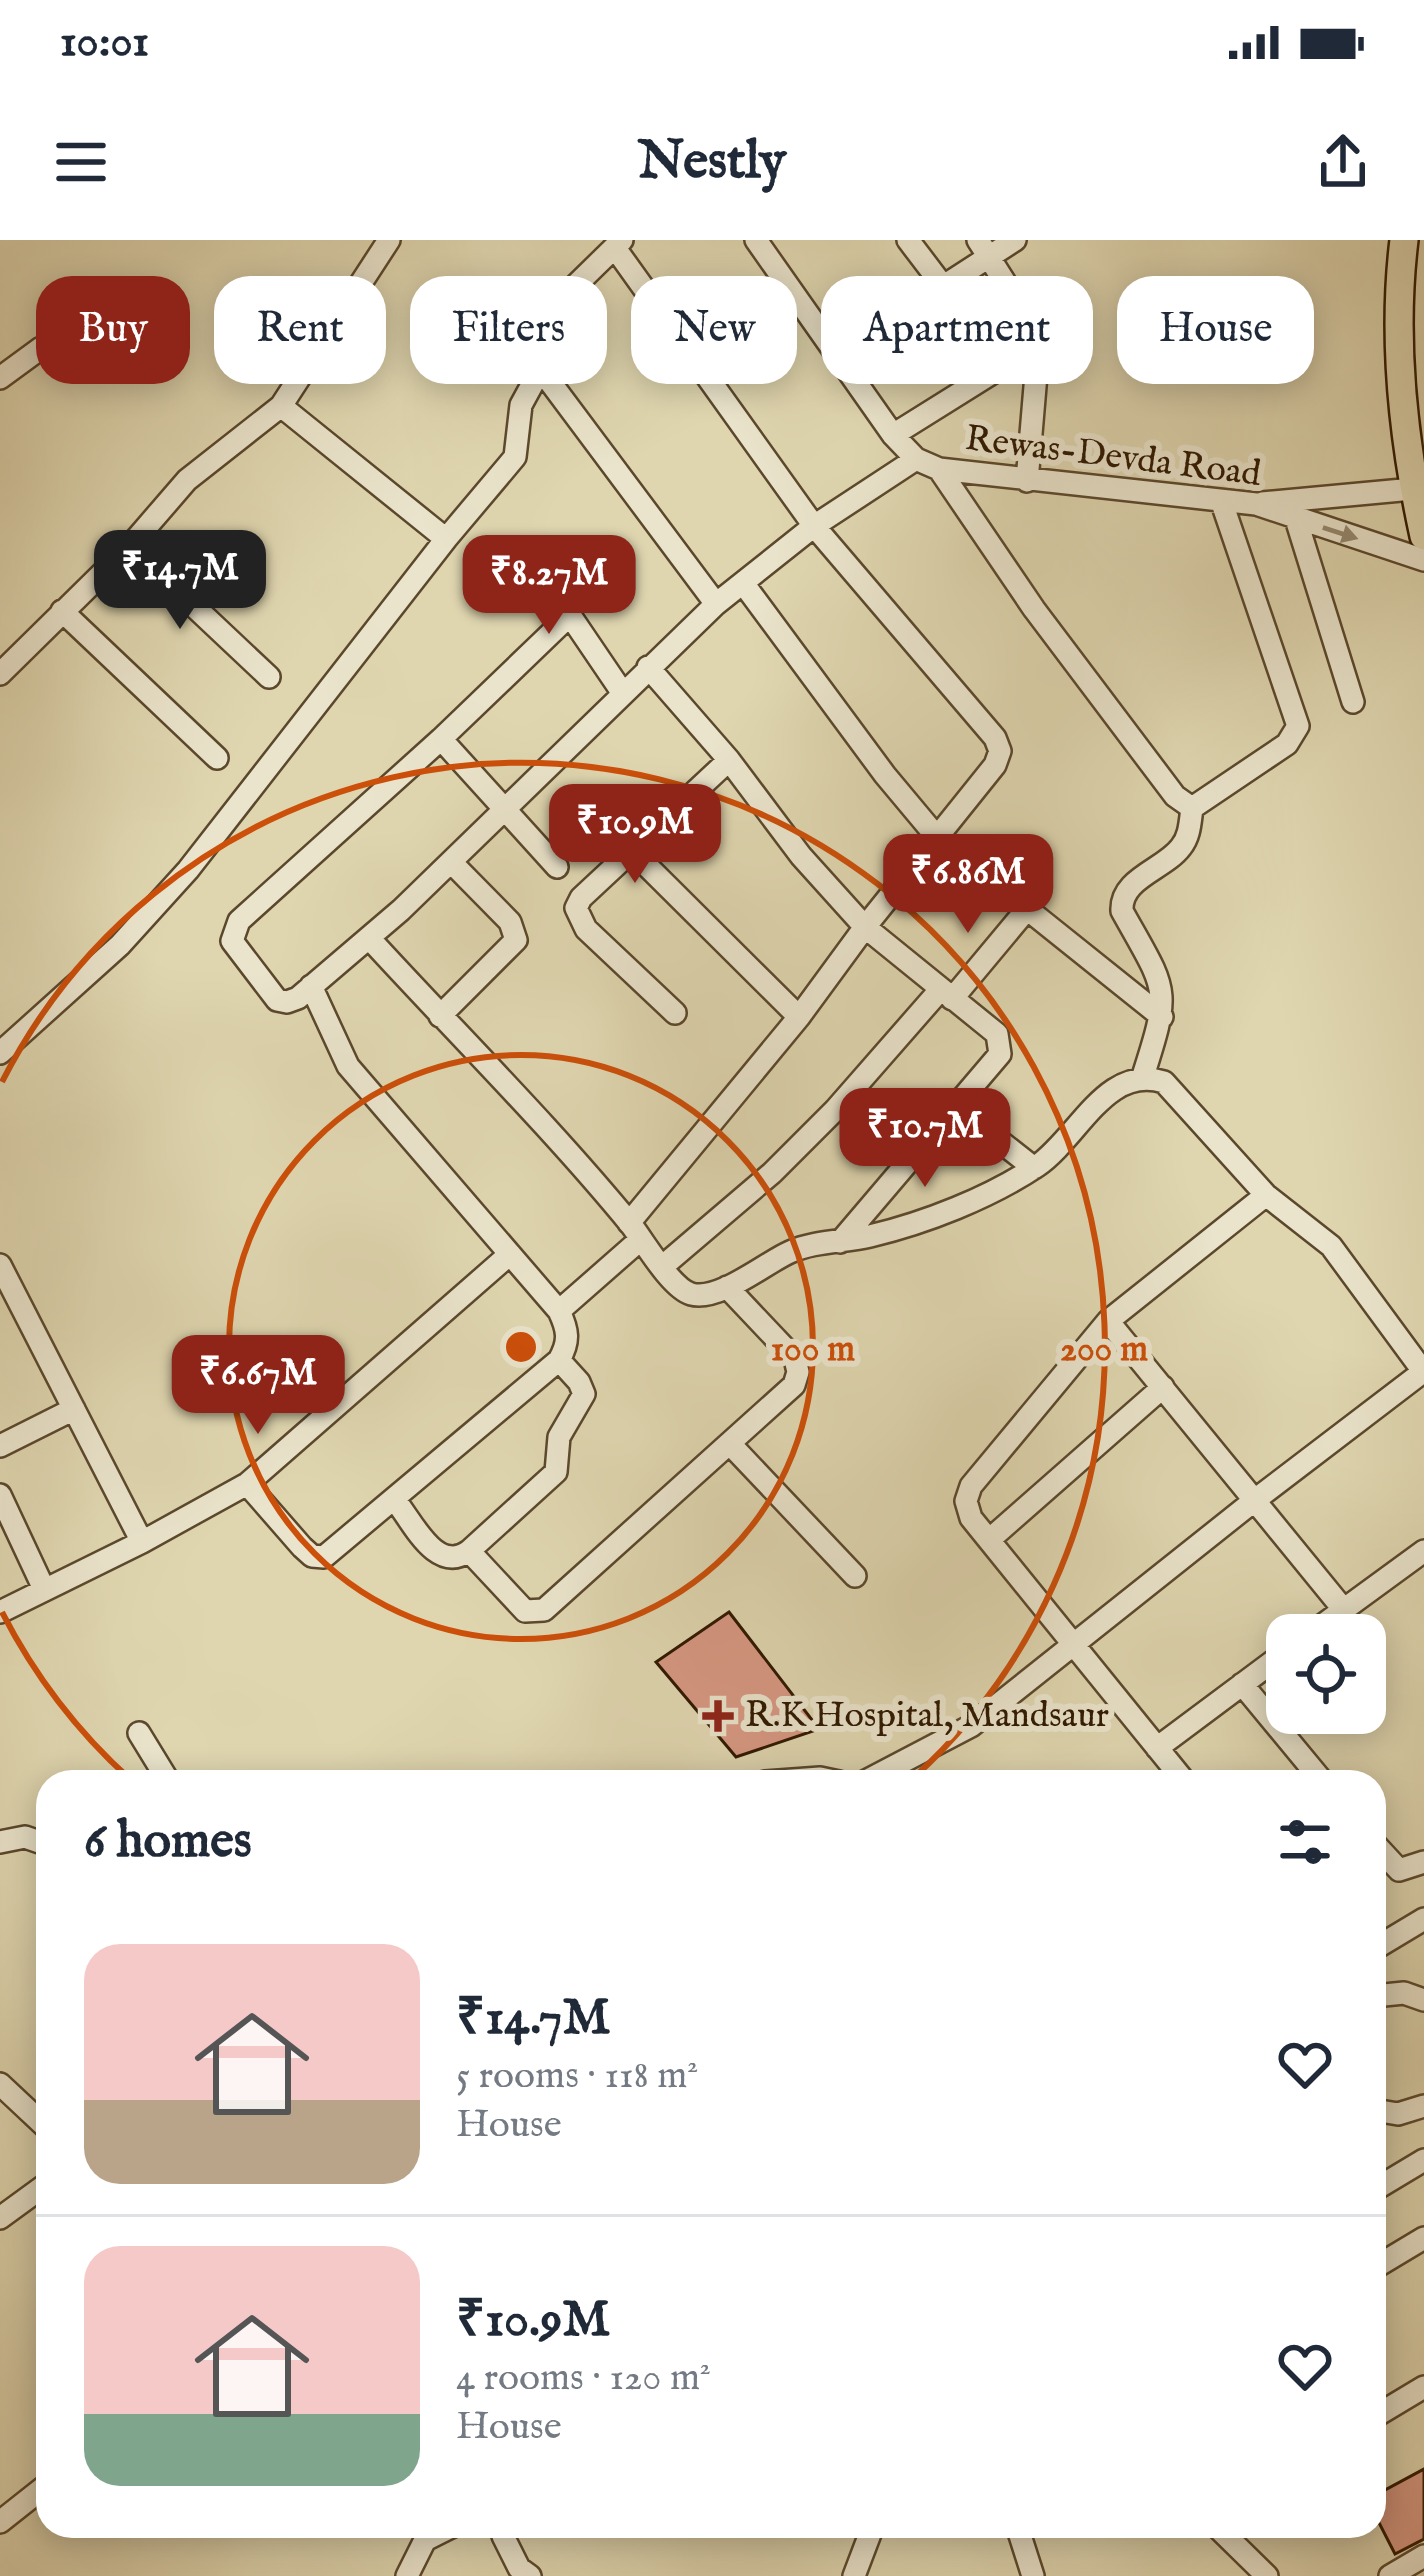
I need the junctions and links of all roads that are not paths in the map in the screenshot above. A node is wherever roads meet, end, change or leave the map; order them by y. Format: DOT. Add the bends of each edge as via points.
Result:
graph roads {
  1 [pos="389,240"];
  2 [pos="756,240"];
  3 [pos="908,240"];
  4 [pos="1015,240"];
  5 [pos="1404,240"];
  6 [pos="619,244"];
  7 [pos="984,248"];
  8 [pos="586,276"];
  9 [pos="935,276"];
  10 [pos="954,276"];
  11 [pos="1002,276"];
  12 [pos="821,332"];
  13 [pos="36,352"];
  14 [pos="0,378"];
  15 [pos="532,384"];
  16 [pos="548,384"];
  17 [pos="857,384"];
  18 [pos="975,384"];
  19 [pos="1034,384"];
  20 [pos="281,406"];
  21 [pos="893,435"];
  22 [pos="916,459"];
  23 [pos="939,469"];
  24 [pos="1028,481"];
  25 [pos="1419,489"];
  26 [pos="1222,503"];
  27 [pos="1256,504"];
  28 [pos="1295,518"];
  29 [pos="814,526"];
  30 [pos="1424,536"];
  31 [pos="446,539"];
  32 [pos="130,546"];
  33 [pos="525,549"];
  34 [pos="1424,560"];
  35 [pos="743,583"];
  36 [pos="716,604"];
  37 [pos="62,611"];
  38 [pos="568,616"];
  39 [pos="648,668"];
  40 [pos="0,674"];
  41 [pos="269,677"];
  42 [pos="622,692"];
  43 [pos="1353,702"];
  44 [pos="441,740"];
  45 [pos="217,758"];
  46 [pos="728,760"];
  47 [pos="1192,808"];
  48 [pos="506,810"];
  49 [pos="936,836"];
  50 [pos="632,851"];
  51 [pos="452,862"];
  52 [pos="557,867"];
  53 [pos="1027,909"];
  54 [pos="865,927"];
  55 [pos="369,938"];
  56 [pos="311,986"];
  57 [pos="946,994"];
  58 [pos="675,1013"];
  59 [pos="440,1016"];
  60 [pos="799,1017"];
  61 [pos="1162,1017"];
  62 [pos="0,1053"];
  63 [pos="1143,1076"];
  64 [pos="956,1106"];
  65 [pos="1034,1168"];
  66 [pos="1266,1196"];
  67 [pos="635,1231"];
  68 [pos="840,1243"];
  69 [pos="510,1254"];
  70 [pos="0,1265"];
  71 [pos="663,1266"];
  72 [pos="727,1287"];
  73 [pos="559,1310"];
  74 [pos="1108,1321"];
  75 [pos="559,1360"];
  76 [pos="1424,1371"];
  77 [pos="1162,1387"];
  78 [pos="74,1408"];
  79 [pos="0,1446"];
  80 [pos="732,1446"];
  81 [pos="247,1484"];
  82 [pos="0,1495"];
  83 [pos="395,1500"];
  84 [pos="1255,1500"];
  85 [pos="989,1540"];
  86 [pos="142,1542"];
  87 [pos="470,1551"];
  88 [pos="1424,1551"];
  89 [pos="855,1576"];
  90 [pos="44,1589"];
  91 [pos="1344,1610"];
  92 [pos="0,1612"];
  93 [pos="1338,1614"];
  94 [pos="1076,1644"];
  95 [pos="1266,1666"];
  96 [pos="1242,1684"];
  97 [pos="139,1733"];
  98 [pos="1157,1748"];
  99 [pos="162,1770"];
  100 [pos="887,1770"];
  101 [pos="1175,1770"];
  102 [pos="1314,1770"];
  103 [pos="36,1841"];
  104 [pos="0,1843"];
  105 [pos="1386,1856"];
  106 [pos="1424,1862"];
  107 [pos="1424,1918"];
  108 [pos="1386,1942"];
  109 [pos="1386,1995"];
  110 [pos="1424,2000"];
  111 [pos="0,2084"];
  112 [pos="1424,2106"];
  113 [pos="1386,2112"];
  114 [pos="36,2118"];
  115 [pos="1424,2160"];
  116 [pos="1386,2183"];
  117 [pos="36,2191"];
  118 [pos="2,2214"];
  119 [pos="1424,2238"];
  120 [pos="1386,2261"];
  121 [pos="1424,2387"];
  122 [pos="1386,2410"];
  123 [pos="36,2494"];
  124 [pos="0,2522"];
  125 [pos="429,2538"];
  126 [pos="503,2538"];
  127 [pos="868,2538"];
  128 [pos="1021,2538"];
  129 [pos="1228,2538"];
  130 [pos="1424,2556"];
  131 [pos="407,2576"];
  132 [pos="530,2576"];
  133 [pos="854,2576"];
  134 [pos="1033,2576"];
  135 [pos="1267,2576"];
  136 [pos="1390,2576"];
  1 -- 20 [label="street"];
  2 -- 12 [label="street, Rewas-Devda Road"];
  3 -- 9 [label="street"];
  4 -- 7 [label="street"];
  5 -- 25 [label="main road" via="1401,381"];
  6 -- 8 [label="street"];
  6 -- 29 [label="street"];
  7 -- 10 [label="street"];
  7 -- 11 [label="street"];
  13 -- 14 [label="street"];
  15 -- 31 [label="street" via="521,405 515,457"];
  16 -- 36 [label="street"];
  17 -- 21 [label="street, Rewas-Devda Road"];
  18 -- 21 [label="street"];
  19 -- 24 [label="street"];
  20 -- 31 [label="street"];
  20 -- 32 [label="street" via="187,480"];
  21 -- 22 [label="street, Rewas-Devda Road"];
  22 -- 23 [label="street, Rewas-Devda Road"];
  22 -- 29 [label="street"];
  23 -- 24 [label="street, Rewas-Devda Road"];
  23 -- 47 [label="street" via="1034,609"];
  24 -- 26 [label="street, Rewas-Devda Road"];
  25 -- 27 [label="street"];
  25 -- 30 [label="main road"];
  26 -- 27 [label="street, Rewas-Devda Road"];
  26 -- 47 [label="street" via="1298,725 1287,744"];
  27 -- 28 [label="street, Rewas-Devda Road"];
  28 -- 34 [label="street, Rewas-Devda Road, one-way"];
  28 -- 43 [label="street"];
  29 -- 35 [label="street"];
  29 -- 49 [label="street" via="995,738 995,765"];
  31 -- 62 [label="street" via="188,870 120,945"];
  32 -- 37 [label="street"];
  32 -- 41 [label="street"];
  33 -- 38 [label="street"];
  35 -- 36 [label="street"];
  35 -- 49 [label="street"];
  36 -- 39 [label="street"];
  37 -- 40 [label="street"];
  37 -- 45 [label="street"];
  38 -- 42 [label="street"];
  38 -- 44 [label="street"];
  39 -- 42 [label="street"];
  39 -- 46 [label="street"];
  42 -- 48 [label="street"];
  44 -- 48 [label="street"];
  44 -- 56 [label="street" via="233,931 239,952 277,1000 298,998"];
  46 -- 50 [label="street"];
  46 -- 54 [label="street"];
  47 -- 61 [label="street" via="1180,850 1121,899 1160,979"];
  48 -- 51 [label="street"];
  48 -- 52 [label="street"];
  49 -- 53 [label="street"];
  49 -- 54 [label="street"];
  50 -- 58 [label="street" via="581,898 578,918"];
  50 -- 60 [label="street"];
  51 -- 55 [label="street"];
  51 -- 59 [label="street" via="510,922 516,940"];
  53 -- 57 [label="street"];
  53 -- 61 [label="street"];
  54 -- 57 [label="street"];
  54 -- 60 [label="street"];
  55 -- 56 [label="street"];
  55 -- 59 [label="street"];
  56 -- 69 [label="street" via="348,1066"];
  57 -- 64 [label="street" via="1001,1043"];
  57 -- 71 [label="street" via="772,1174"];
  59 -- 67 [label="street"];
  60 -- 67 [label="street"];
  61 -- 63 [label="street"];
  63 -- 65 [label="street" via="1111,1091"];
  63 -- 66 [label="street" via="1164,1082"];
  64 -- 65 [label="street"];
  64 -- 68 [label="street"];
  65 -- 68 [label="street" via="931,1219"];
  66 -- 74 [label="street"];
  66 -- 76 [label="street" via="1331,1246"];
  67 -- 71 [label="street"];
  67 -- 73 [label="street"];
  68 -- 72 [label="street" via="791,1251"];
  69 -- 73 [label="street"];
  69 -- 81 [label="street"];
  70 -- 78 [label="street"];
  71 -- 72 [label="street" via="691,1294"];
  72 -- 80 [label="street" via="786,1347 798,1372"];
  73 -- 75 [label="street" via="567,1329"];
  74 -- 77 [label="street"];
  74 -- 85 [label="street" via="971,1486 971,1518"];
  75 -- 83 [label="street"];
  75 -- 87 [label="street" via="584,1394 559,1437 556,1472"];
  76 -- 84 [label="street"];
  77 -- 84 [label="street"];
  77 -- 85 [label="street"];
  78 -- 79 [label="street"];
  78 -- 86 [label="street"];
  80 -- 87 [label="street" via="544,1610 525,1612"];
  80 -- 89 [label="street"];
  81 -- 83 [label="street" via="312,1556 324,1557"];
  81 -- 86 [label="street"];
  82 -- 90 [label="street"];
  83 -- 87 [label="street" via="445,1559"];
  84 -- 91 [label="street"];
  84 -- 94 [label="street"];
  85 -- 94 [label="street"];
  86 -- 90 [label="street"];
  88 -- 91 [label="street"];
  90 -- 92 [label="street"];
  91 -- 93 [label="street"];
  94 -- 98 [label="street"];
  94 -- 100 [label="street" via="971,1726"];
  95 -- 96 [label="street"];
  96 -- 98 [label="street"];
  96 -- 102 [label="street"];
  97 -- 99 [label="street"];
  98 -- 101 [label="street"];
  103 -- 104 [label="street"];
  105 -- 106 [label="street" via="1399,1870"];
  107 -- 108 [label="street"];
  109 -- 110 [label="street"];
  111 -- 114 [label="street"];
  112 -- 113 [label="street"];
  115 -- 116 [label="street"];
  117 -- 118 [label="street"];
  119 -- 120 [label="street"];
  121 -- 122 [label="street"];
  123 -- 124 [label="street"];
  125 -- 131 [label="street"];
  126 -- 132 [label="street"];
  127 -- 133 [label="street"];
  128 -- 134 [label="street"];
  129 -- 135 [label="street"];
  130 -- 136 [label="street"];
}
